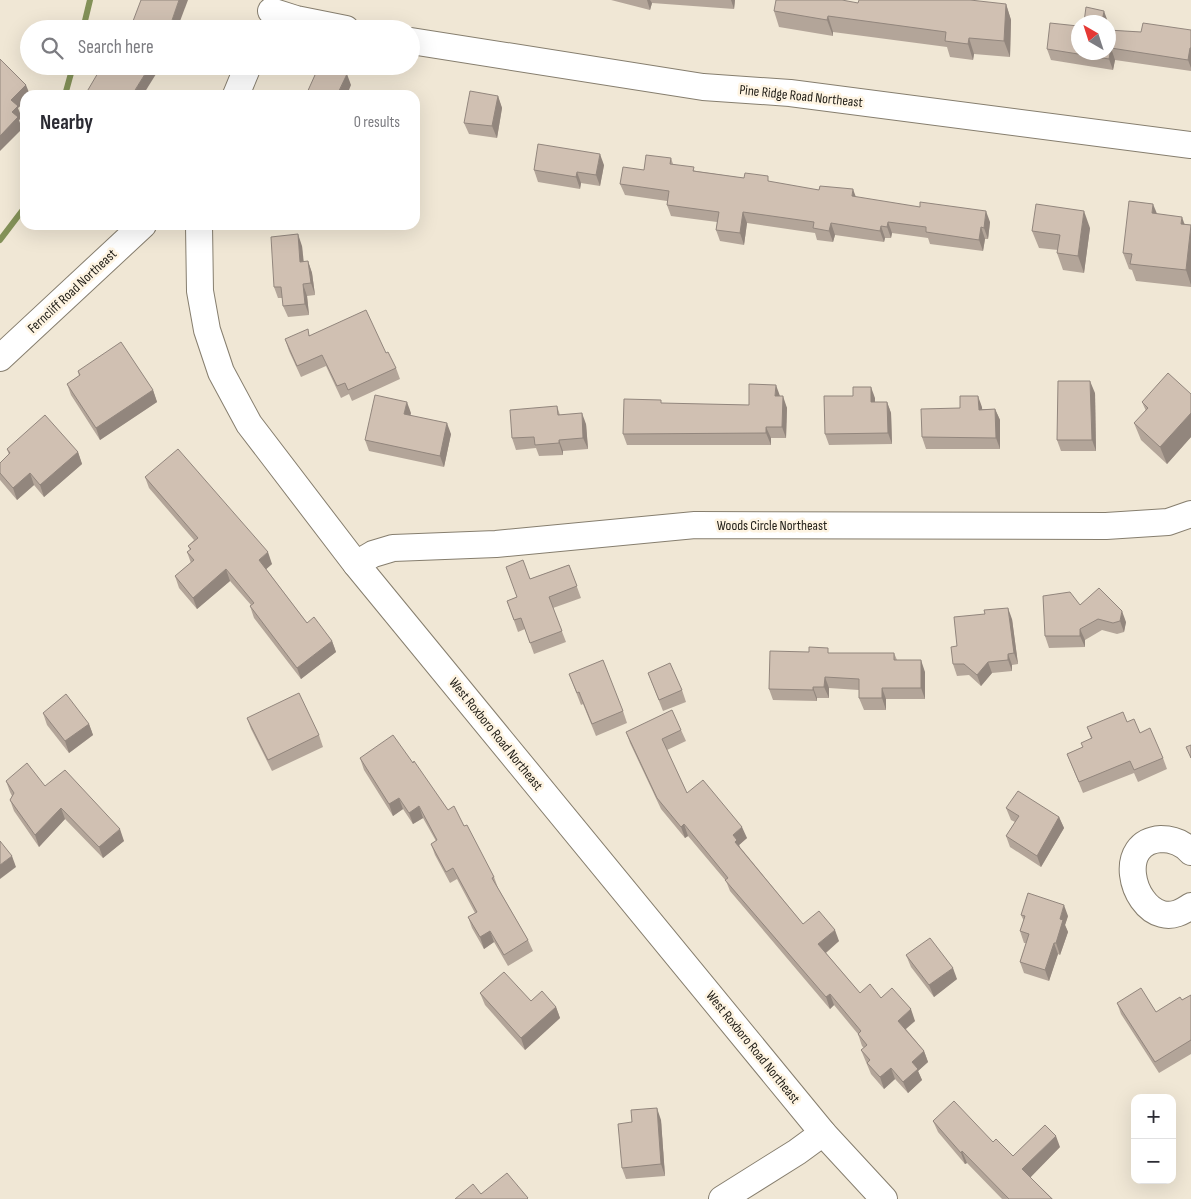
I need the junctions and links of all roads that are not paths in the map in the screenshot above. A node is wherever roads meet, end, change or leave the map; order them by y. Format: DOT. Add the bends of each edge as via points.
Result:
graph roads {
  1 [pos="270,13"];
  2 [pos="301,20"];
  3 [pos="420,42"];
  4 [pos="244,75"];
  5 [pos="238,90"];
  6 [pos="1191,145"];
  7 [pos="139,230"];
  8 [pos="199,230"];
  9 [pos="0,358"];
  10 [pos="1191,514"];
  11 [pos="356,564"];
  12 [pos="1191,852"];
  13 [pos="1191,906"];
  14 [pos="823,1133"];
  15 [pos="722,1199"];
  16 [pos="884,1199"];
  1 -- 2 [label="street"];
  3 -- 6 [label="street, Pine Ridge Road Northeast" via="703,87 790,93"];
  4 -- 5 [label="street"];
  7 -- 9 [label="street, Ferncliff Road Northeast"];
  8 -- 11 [label="street, West Roxboro Road Northeast" via="200,292 206,330 221,372 249,424"];
  10 -- 11 [label="street, Woods Circle Northeast" via="1168,522 1106,526 695,525 496,544 393,548"];
  11 -- 14 [label="street, West Roxboro Road Northeast"];
  12 -- 13 [label="street" via="1170,839 1154,840 1140,847 1132,861 1136,885 1149,905 1162,914 1178,914"];
  14 -- 15 [label="street"];
  14 -- 16 [label="street, West Roxboro Road Northeast"];
}
